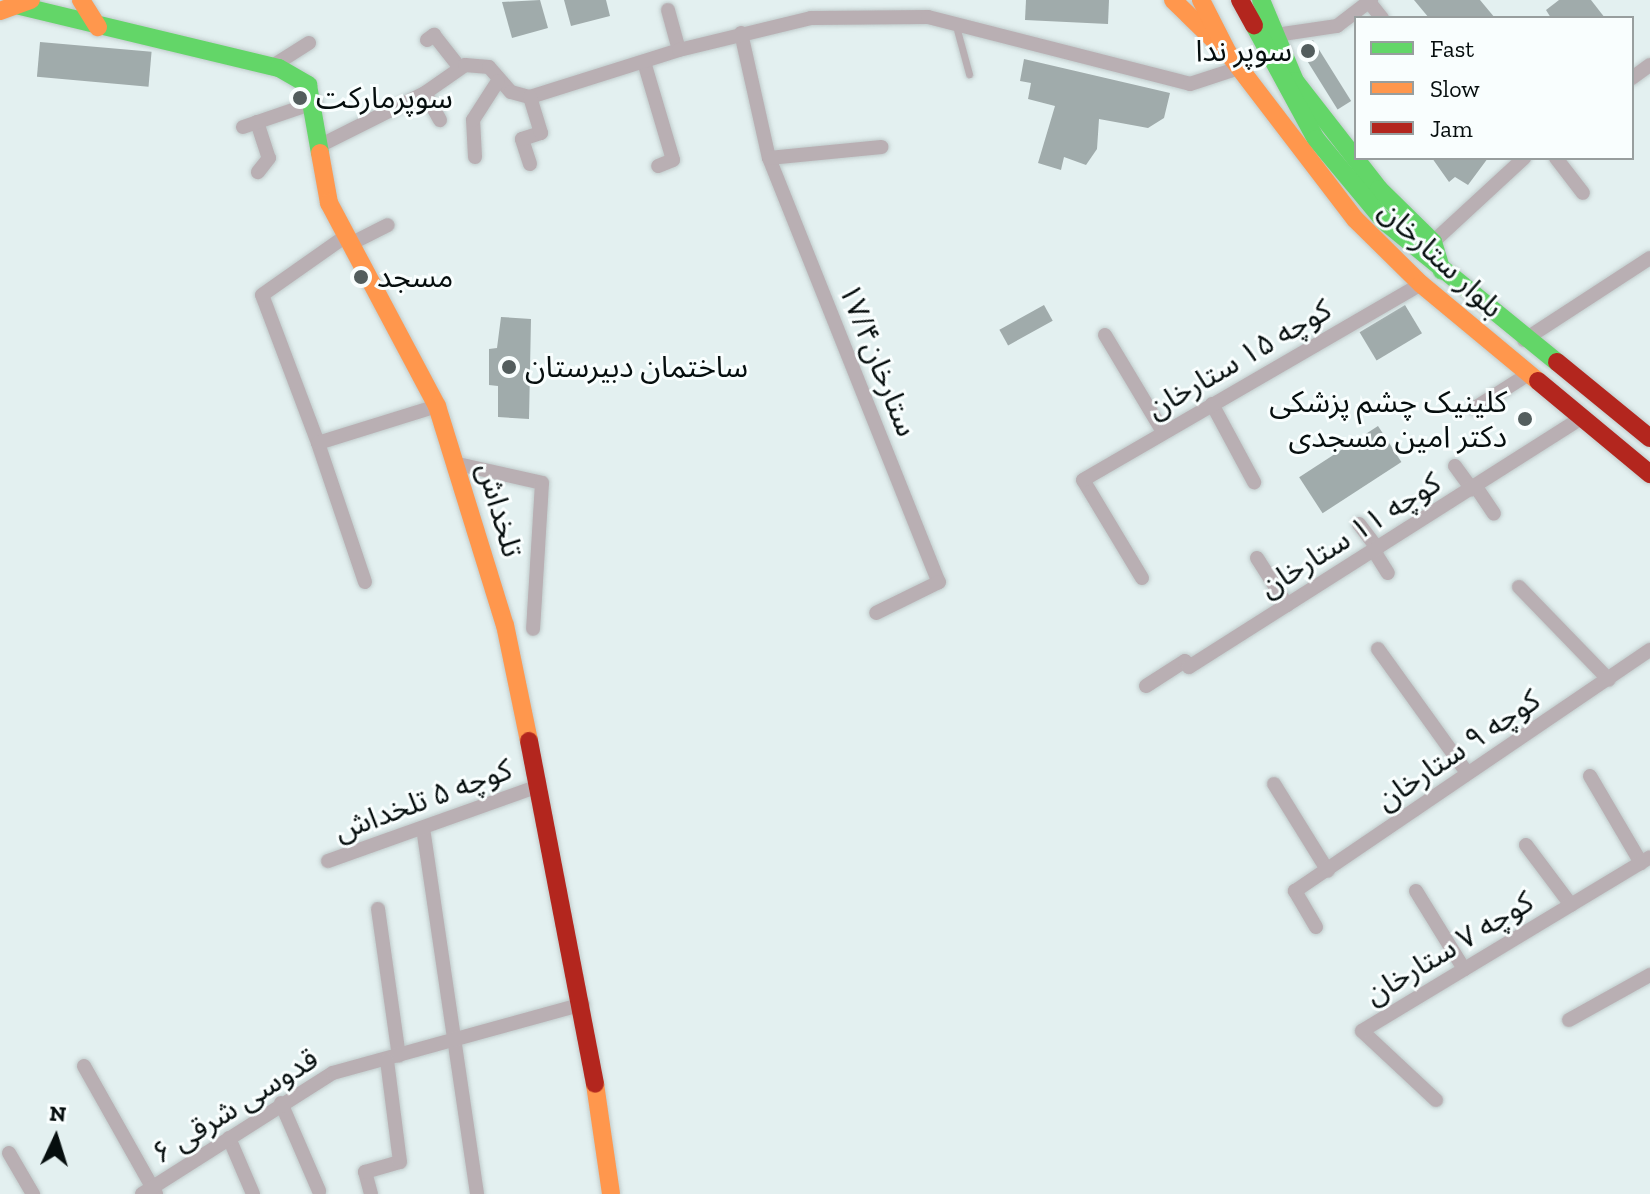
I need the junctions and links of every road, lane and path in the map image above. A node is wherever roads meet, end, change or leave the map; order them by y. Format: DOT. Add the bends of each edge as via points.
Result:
graph roads {
  1 [pos="81,0"];
  2 [pos="1173,0"];
  3 [pos="1201,0"];
  4 [pos="1240,0"];
  5 [pos="1261,0"];
  6 [pos="1370,1"];
  7 [pos="16,5"];
  8 [pos="668,10"];
  9 [pos="956,24"];
  10 [pos="98,27"];
  11 [pos="741,33"];
  12 [pos="1276,35"];
  13 [pos="427,40"];
  14 [pos="309,43"];
  15 [pos="679,50"];
  16 [pos="1234,61"];
  17 [pos="644,62"];
  18 [pos="271,67"];
  19 [pos="460,68"];
  20 [pos="969,74"];
  21 [pos="498,81"];
  22 [pos="425,93"];
  23 [pos="530,97"];
  24 [pos="316,102"];
  25 [pos="440,120"];
  26 [pos="323,144"];
  27 [pos="881,147"];
  28 [pos="475,157"];
  29 [pos="769,158"];
  30 [pos="1354,158"];
  31 [pos="1355,160"];
  32 [pos="1522,160"];
  33 [pos="1558,160"];
  34 [pos="530,164"];
  35 [pos="658,166"];
  36 [pos="258,172"];
  37 [pos="1583,193"];
  38 [pos="388,225"];
  39 [pos="346,241"];
  40 [pos="1433,242"];
  41 [pos="1650,258"];
  42 [pos="1443,274"];
  43 [pos="1421,284"];
  44 [pos="1105,335"];
  45 [pos="1524,340"];
  46 [pos="1527,375"];
  47 [pos="1212,404"];
  48 [pos="437,406"];
  49 [pos="1475,408"];
  50 [pos="1583,417"];
  51 [pos="1163,432"];
  52 [pos="1650,438"];
  53 [pos="318,443"];
  54 [pos="458,464"];
  55 [pos="1455,466"];
  56 [pos="1650,474"];
  57 [pos="1254,482"];
  58 [pos="1474,488"];
  59 [pos="1494,514"];
  60 [pos="1359,524"];
  61 [pos="1376,550"];
  62 [pos="1257,558"];
  63 [pos="1388,573"];
  64 [pos="1142,578"];
  65 [pos="365,582"];
  66 [pos="1519,587"];
  67 [pos="1287,605"];
  68 [pos="876,613"];
  69 [pos="533,629"];
  70 [pos="1378,649"];
  71 [pos="1650,650"];
  72 [pos="1609,680"];
  73 [pos="1146,686"];
  74 [pos="1467,773"];
  75 [pos="1590,776"];
  76 [pos="1274,784"];
  77 [pos="536,787"];
  78 [pos="423,828"];
  79 [pos="1526,845"];
  80 [pos="1645,860"];
  81 [pos="328,861"];
  82 [pos="1328,871"];
  83 [pos="1416,891"];
  84 [pos="1571,905"];
  85 [pos="378,909"];
  86 [pos="1316,927"];
  87 [pos="1464,969"];
  88 [pos="1650,975"];
  89 [pos="583,1004"];
  90 [pos="1569,1020"];
  91 [pos="451,1043"];
  92 [pos="393,1058"];
  93 [pos="84,1066"];
  94 [pos="1436,1100"];
  95 [pos="281,1103"];
  96 [pos="229,1138"];
  97 [pos="9,1153"];
  98 [pos="150,1191"];
  99 [pos="319,1191"];
  100 [pos="33,1194"];
  101 [pos="253,1194"];
  102 [pos="371,1194"];
  103 [pos="477,1194"];
  104 [pos="611,1194"];
  1 -- 10 [label="main road"];
  2 -- 16 [label="main road"];
  3 -- 16 [label="main road"];
  4 -- 42 [label="main road, بلوار ستارخان" via="1316,139 1384,221"];
  5 -- 12 [label="main road"];
  6 -- 12 [label="street" via="1337,26"];
  7 -- 10 [label="main road"];
  8 -- 15 [label="street"];
  9 -- 11 [label="street" via="866,14"];
  9 -- 16 [label="street" via="1190,84"];
  9 -- 20 [label="lane"];
  10 -- 18 [label="main road"];
  11 -- 15 [label="street"];
  11 -- 29 [label="street, ستارخان۱۷/۴"];
  12 -- 30 [label="main road" via="1295,81"];
  13 -- 19 [label="street" via="434,35"];
  14 -- 18 [label="street"];
  15 -- 17 [label="street"];
  16 -- 43 [label="main road, بلوار ستارخان" via="1355,219"];
  17 -- 23 [label="street"];
  17 -- 35 [label="street" via="673,160"];
  18 -- 24 [label="main road" via="304,79"];
  19 -- 21 [label="street" via="489,67"];
  19 -- 22 [label="street"];
  21 -- 23 [label="street"];
  21 -- 28 [label="street" via="473,120"];
  22 -- 25 [label="street"];
  22 -- 26 [label="street"];
  23 -- 34 [label="street" via="541,133 522,139"];
  24 -- 26 [label="main road, تلخداش"];
  24 -- 36 [label="street" via="250,125 269,158"];
  26 -- 39 [label="main road, تلخداش" via="329,203"];
  27 -- 29 [label="street"];
  29 -- 68 [label="street, ستارخان۱۷/۴" via="939,582"];
  31 -- 40 [label="main road"];
  32 -- 40 [label="street"];
  33 -- 37 [label="street"];
  38 -- 39 [label="street"];
  39 -- 48 [label="main road, تلخداش" via="361,254"];
  39 -- 53 [label="street" via="262,295"];
  40 -- 42 [label="main road"];
  41 -- 45 [label="street"];
  42 -- 45 [label="main road, بلوار ستارخان"];
  43 -- 46 [label="main road, بلوار ستارخان"];
  43 -- 47 [label="street, کوچه ۱۵ ستارخان"];
  44 -- 51 [label="street"];
  45 -- 52 [label="main road, بلوار ستارخان"];
  46 -- 49 [label="street"];
  46 -- 50 [label="main road, بلوار ستارخان"];
  47 -- 51 [label="street, کوچه ۱۵ ستارخان"];
  47 -- 57 [label="street"];
  48 -- 53 [label="street"];
  48 -- 54 [label="main road, تلخداش"];
  50 -- 56 [label="main road, بلوار ستارخان"];
  50 -- 58 [label="street, کوچه ۱۱ ستارخان"];
  51 -- 64 [label="street, کوچه ۱۵ ستارخان" via="1083,480"];
  53 -- 65 [label="street"];
  54 -- 69 [label="street" via="542,483"];
  54 -- 77 [label="main road, تلخداش" via="505,625"];
  55 -- 58 [label="street"];
  58 -- 59 [label="street"];
  58 -- 61 [label="street, کوچه ۱۱ ستارخان"];
  60 -- 61 [label="street"];
  61 -- 63 [label="street"];
  61 -- 67 [label="street, کوچه ۱۱ ستارخان"];
  62 -- 67 [label="street"];
  66 -- 72 [label="street"];
  67 -- 73 [label="street, کوچه ۱۱ ستارخان" via="1189,667 1185,661"];
  70 -- 74 [label="street"];
  71 -- 72 [label="street, کوچه ۹ ستارخان"];
  72 -- 74 [label="street, کوچه ۹ ستارخان"];
  74 -- 82 [label="street, کوچه ۹ ستارخان"];
  75 -- 80 [label="street"];
  76 -- 82 [label="street"];
  77 -- 78 [label="street, کوچه ۵ تلخداش"];
  77 -- 89 [label="main road, تلخداش"];
  78 -- 81 [label="street, کوچه ۵ تلخداش"];
  78 -- 91 [label="street"];
  79 -- 84 [label="street"];
  80 -- 84 [label="street, کوچه ۷ ستارخان"];
  82 -- 86 [label="street, کوچه ۹ ستارخان" via="1295,891"];
  83 -- 87 [label="street"];
  84 -- 87 [label="street, کوچه ۷ ستارخان"];
  85 -- 92 [label="street"];
  87 -- 94 [label="street, کوچه ۷ ستارخان" via="1362,1031"];
  88 -- 90 [label="street"];
  89 -- 91 [label="street, قدوسی شرقی ۶"];
  89 -- 104 [label="main road, تلخداش"];
  91 -- 92 [label="street, قدوسی شرقی ۶"];
  91 -- 103 [label="street"];
  92 -- 95 [label="street, قدوسی شرقی ۶" via="333,1073"];
  92 -- 102 [label="street" via="400,1162 365,1172"];
  93 -- 98 [label="street"];
  95 -- 96 [label="street, قدوسی شرقی ۶"];
  95 -- 99 [label="street"];
  96 -- 98 [label="street, قدوسی شرقی ۶"];
  96 -- 101 [label="street"];
  97 -- 100 [label="street"];
}
